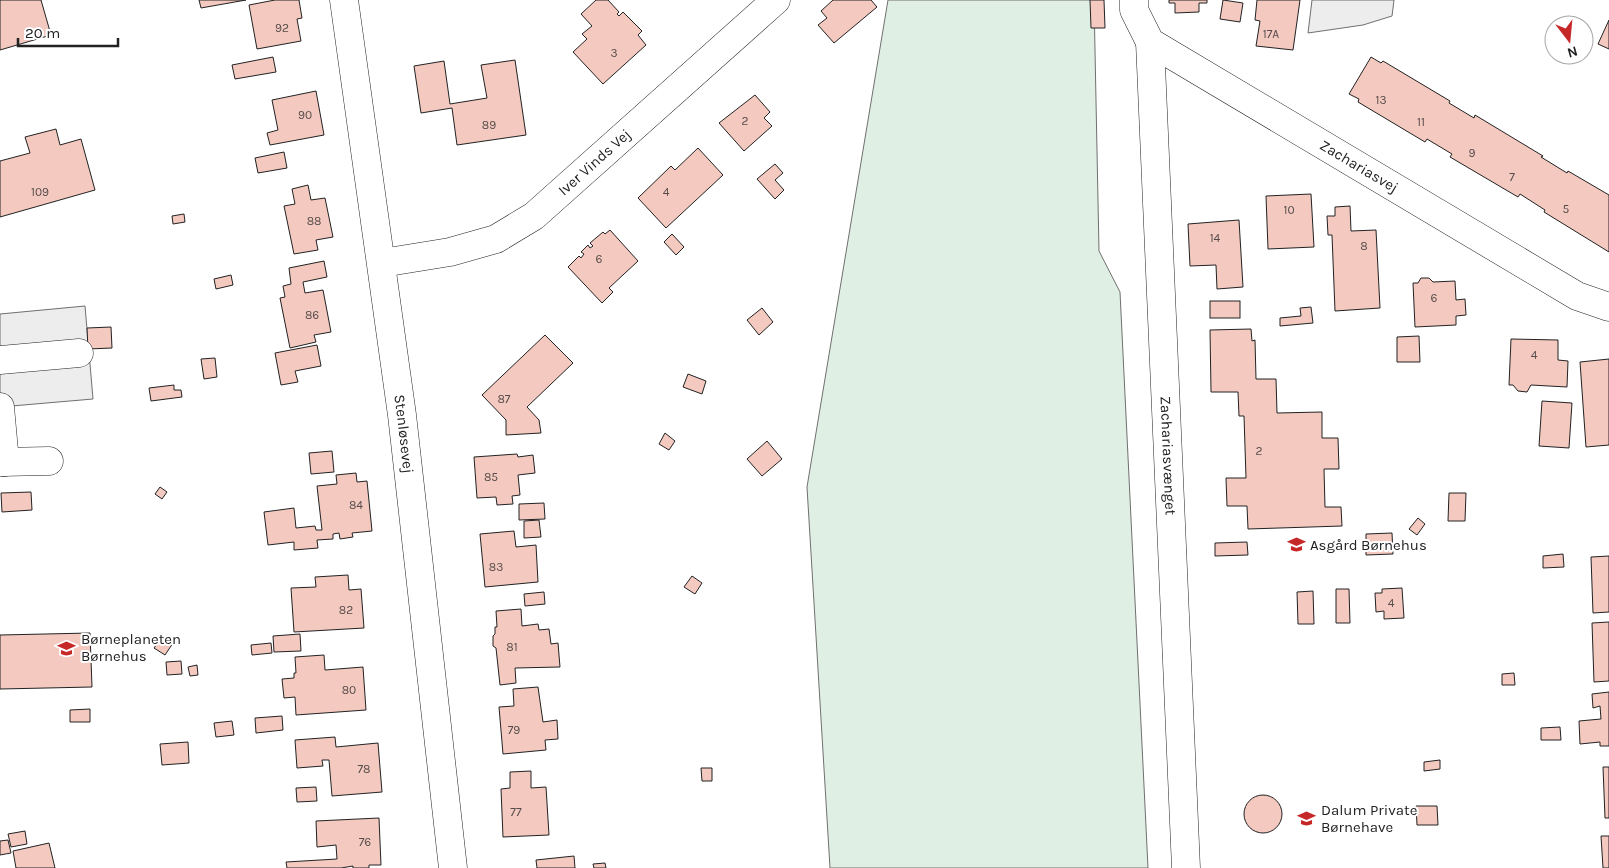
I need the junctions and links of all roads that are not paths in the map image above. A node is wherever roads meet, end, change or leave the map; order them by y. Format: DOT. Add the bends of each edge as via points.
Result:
graph roads {
  1 [pos="344,0"];
  2 [pos="776,0"];
  3 [pos="1134,0"];
  4 [pos="1150,42"];
  5 [pos="382,263"];
  6 [pos="1609,307"];
  7 [pos="79,353"];
  8 [pos="0,360"];
  9 [pos="0,407"];
  10 [pos="49,461"];
  11 [pos="2,462"];
  12 [pos="453,868"];
  13 [pos="1186,868"];
  1 -- 5 [label="street, Stenløsevej"];
  2 -- 5 [label="street, Iver Vinds Vej" via="534,216 496,239 450,252"];
  3 -- 4 [label="street" via="1134,10"];
  4 -- 6 [label="street, Zachariasvej" via="1576,296"];
  4 -- 13 [label="street, Zachariasvænget"];
  5 -- 12 [label="street, Stenløsevej"];
  7 -- 8 [label="street"];
  9 -- 11 [label="street"];
  10 -- 11 [label="street"];
}
